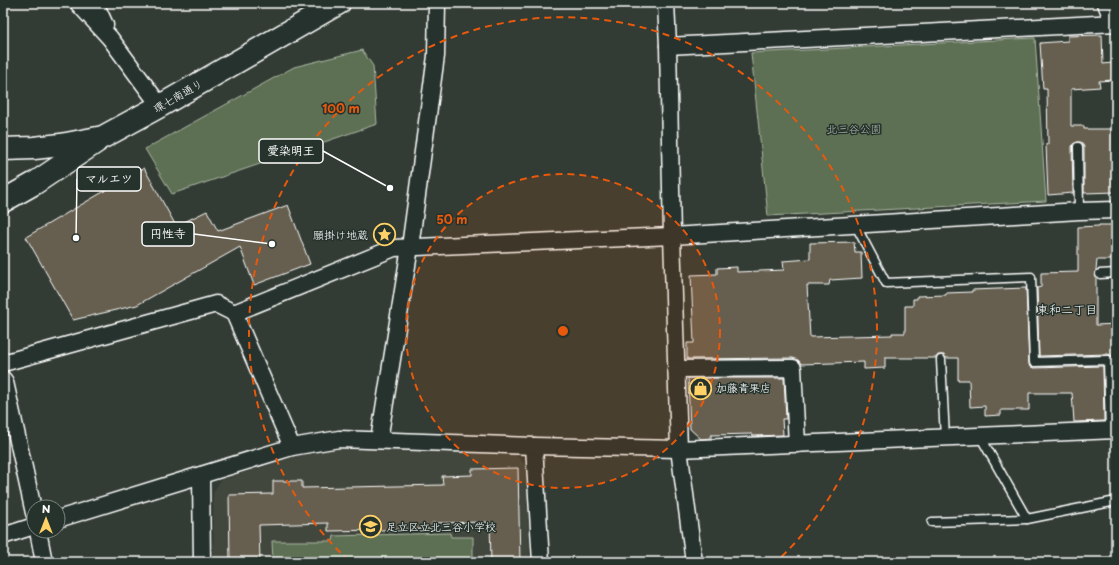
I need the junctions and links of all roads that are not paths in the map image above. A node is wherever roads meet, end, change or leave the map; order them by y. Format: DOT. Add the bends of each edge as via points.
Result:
graph roads {
  1 [pos="78,3"];
  2 [pos="95,3"];
  3 [pos="339,3"];
  4 [pos="437,3"];
  5 [pos="666,3"];
  6 [pos="1109,3"];
  7 [pos="1116,22"];
  8 [pos="110,38"];
  9 [pos="668,46"];
  10 [pos="160,106"];
  11 [pos="103,137"];
  12 [pos="1078,147"];
  13 [pos="3,149"];
  14 [pos="3,201"];
  15 [pos="1116,210"];
  16 [pos="1079,211"];
  17 [pos="855,224"];
  18 [pos="672,236"];
  19 [pos="410,247"];
  20 [pos="1116,273"];
  21 [pos="1100,274"];
  22 [pos="234,313"];
  23 [pos="941,360"];
  24 [pos="3,363"];
  25 [pos="676,369"];
  26 [pos="3,379"];
  27 [pos="1113,430"];
  28 [pos="980,436"];
  29 [pos="945,438"];
  30 [pos="379,440"];
  31 [pos="797,444"];
  32 [pos="534,446"];
  33 [pos="292,447"];
  34 [pos="679,449"];
  35 [pos="201,475"];
  36 [pos="31,499"];
  37 [pos="1116,501"];
  38 [pos="66,517"];
  39 [pos="1027,519"];
  40 [pos="932,522"];
  41 [pos="26,529"];
  42 [pos="3,536"];
  43 [pos="40,539"];
  44 [pos="44,562"];
  45 [pos="202,562"];
  46 [pos="541,562"];
  47 [pos="694,562"];
  1 -- 8 [label="street"];
  2 -- 8 [label="street"];
  3 -- 10 [label="street, 環七南通り"];
  4 -- 19 [label="street" via="436,56"];
  5 -- 9 [label="street"];
  6 -- 7 [label="street"];
  7 -- 9 [label="street"];
  8 -- 10 [label="street"];
  9 -- 18 [label="street"];
  10 -- 11 [label="street, 環七南通り"];
  11 -- 13 [label="street, 環七南通り" via="61,145"];
  11 -- 14 [label="street" via="35,183"];
  12 -- 16 [label="lane"];
  15 -- 16 [label="street"];
  16 -- 17 [label="street"];
  17 -- 18 [label="street"];
  17 -- 27 [label="lane" via="886,283 1031,277 1034,362 1108,360"];
  18 -- 19 [label="street"];
  18 -- 25 [label="street"];
  19 -- 22 [label="street" via="394,248"];
  19 -- 30 [label="street"];
  20 -- 21 [label="lane"];
  22 -- 24 [label="street" via="216,304"];
  22 -- 33 [label="street"];
  23 -- 29 [label="lane"];
  25 -- 31 [label="street" via="792,368"];
  25 -- 34 [label="street"];
  26 -- 36 [label="street"];
  27 -- 28 [label="street"];
  28 -- 29 [label="street"];
  28 -- 39 [label="lane"];
  29 -- 31 [label="street"];
  30 -- 32 [label="street"];
  30 -- 33 [label="street" via="339,439"];
  31 -- 34 [label="street"];
  32 -- 34 [label="street"];
  32 -- 46 [label="street"];
  33 -- 35 [label="street"];
  34 -- 47 [label="street"];
  35 -- 38 [label="street"];
  35 -- 45 [label="street"];
  37 -- 39 [label="lane"];
  39 -- 40 [label="lane"];
  41 -- 42 [label="street"];
  43 -- 44 [label="street"];
}
